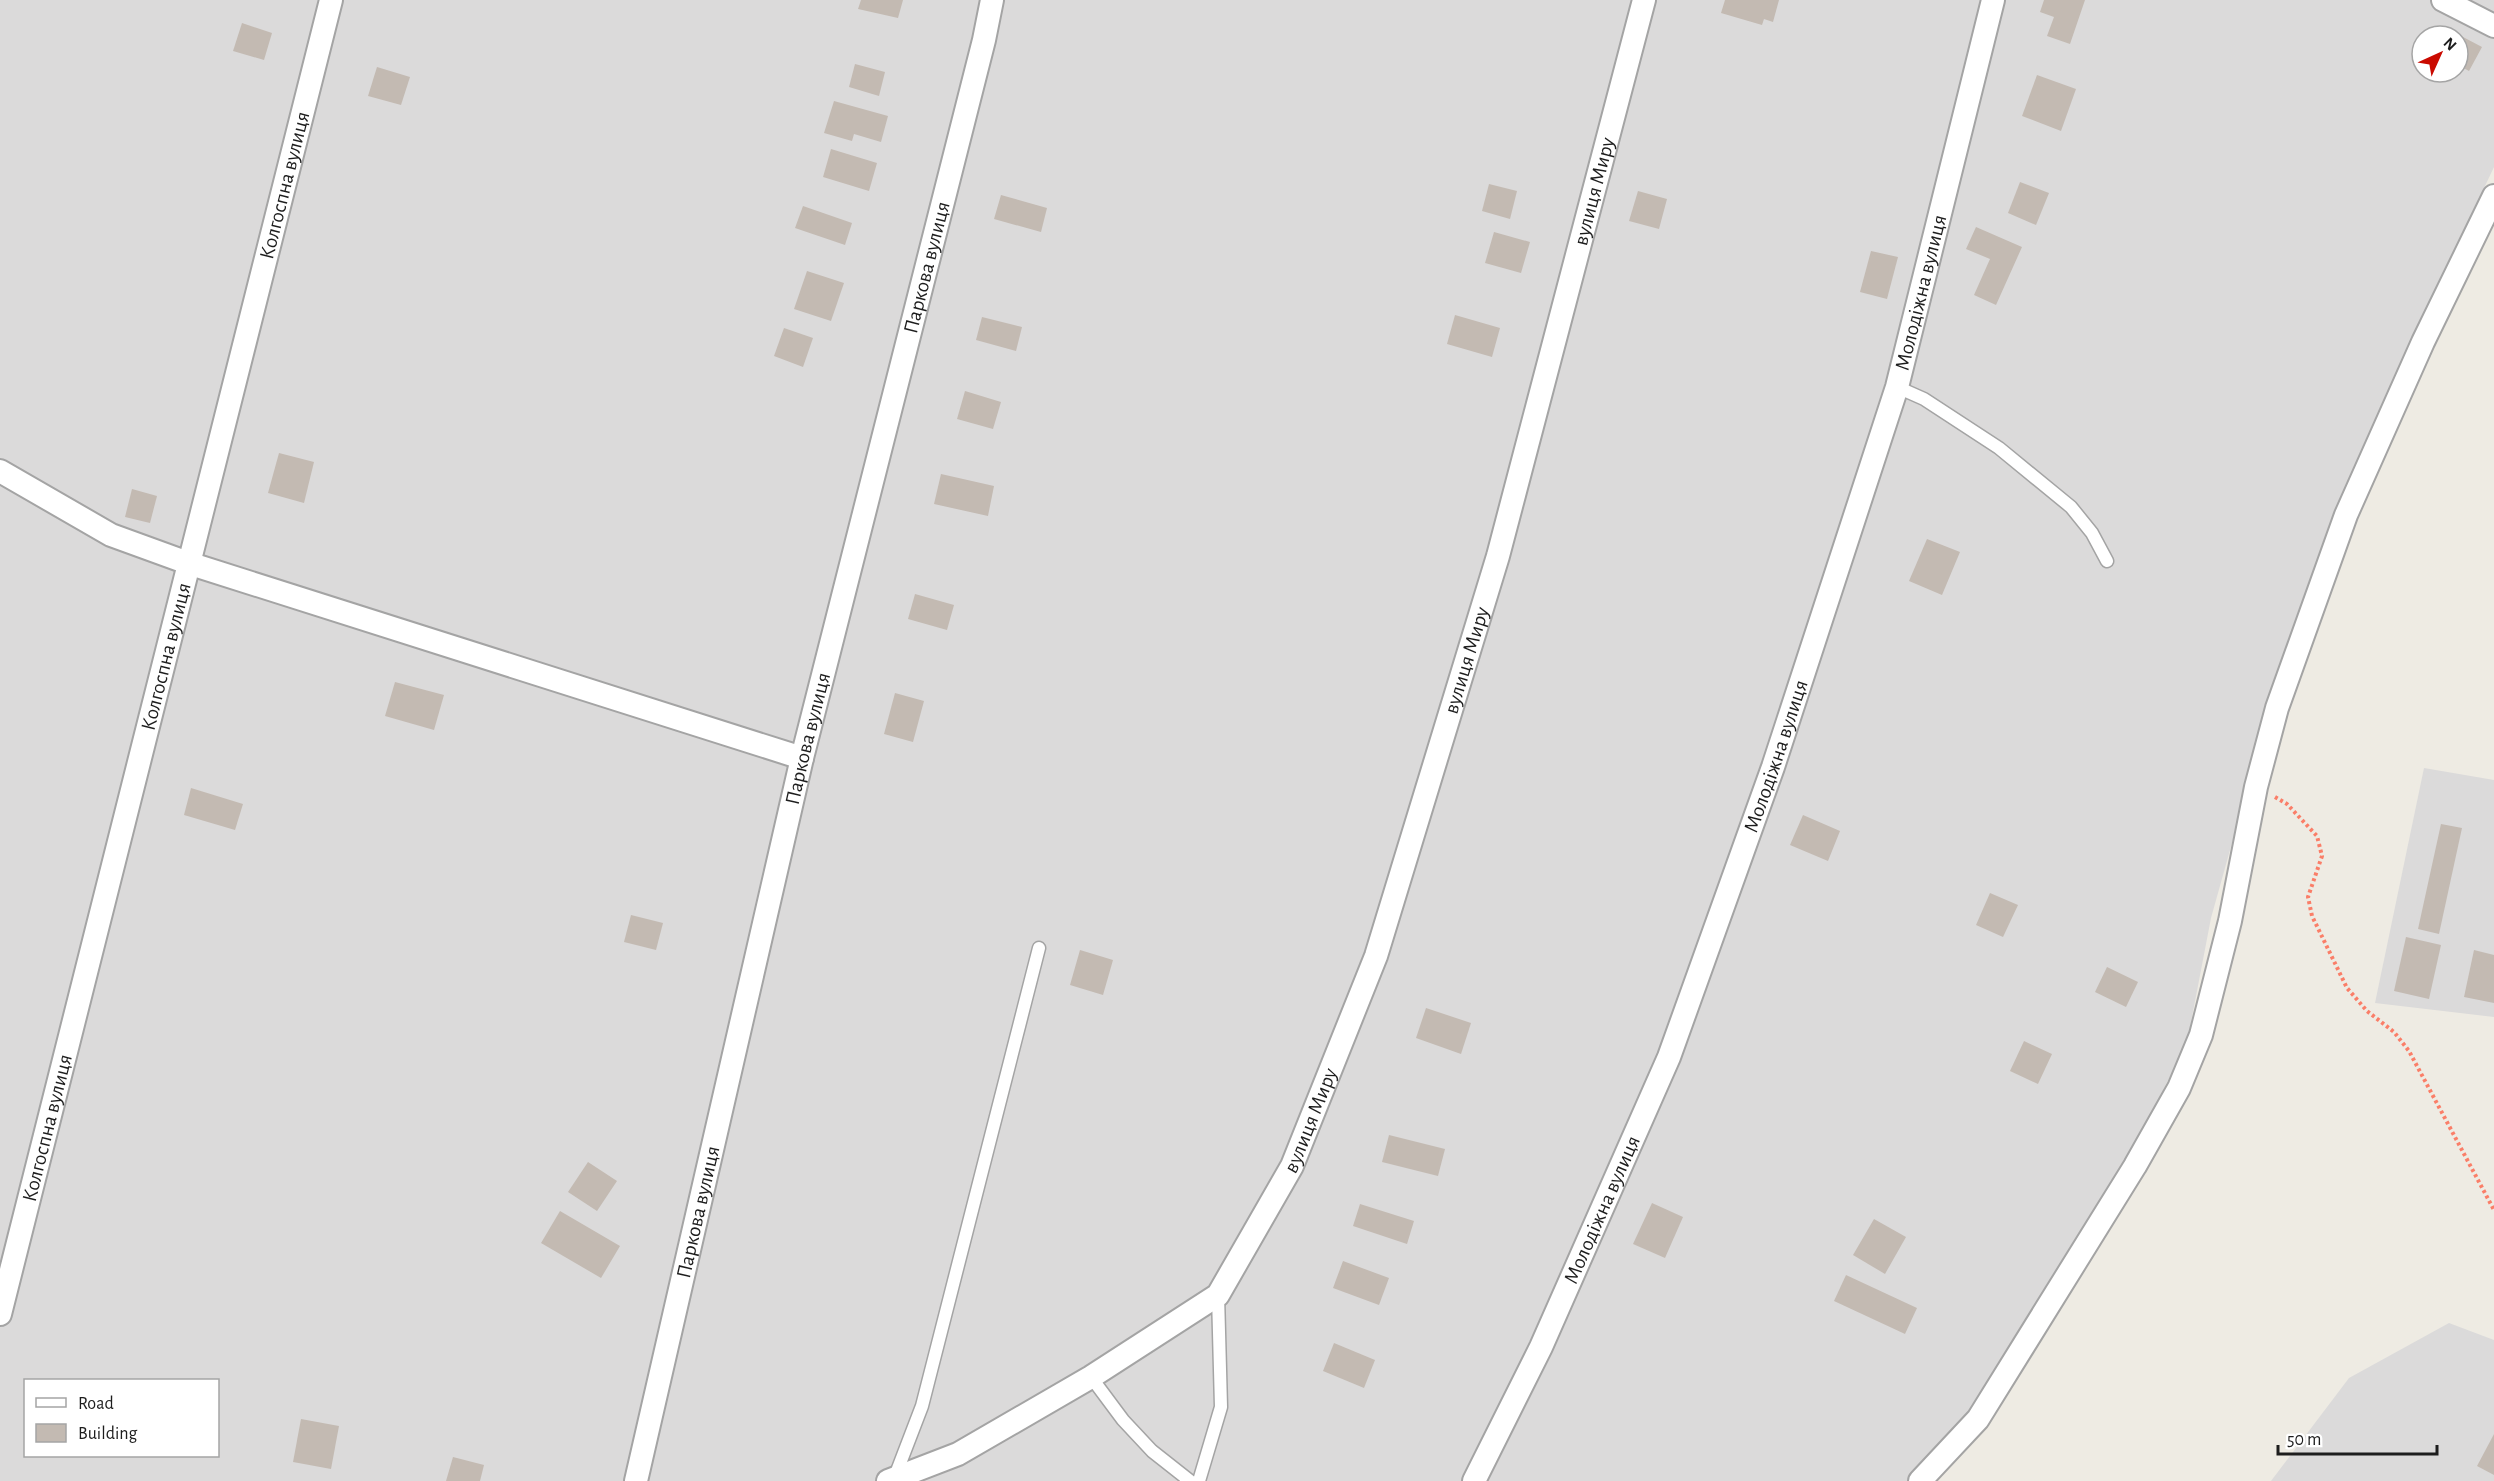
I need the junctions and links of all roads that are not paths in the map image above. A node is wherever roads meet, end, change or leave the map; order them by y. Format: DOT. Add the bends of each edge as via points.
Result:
graph roads {
  1 [pos="331,0"];
  2 [pos="992,0"];
  3 [pos="1644,0"];
  4 [pos="1993,0"];
  5 [pos="2443,0"];
  6 [pos="2494,26"];
  7 [pos="2494,196"];
  8 [pos="1897,387"];
  9 [pos="0,471"];
  10 [pos="2107,561"];
  11 [pos="188,563"];
  12 [pos="802,758"];
  13 [pos="1039,948"];
  14 [pos="1218,1295"];
  15 [pos="0,1314"];
  16 [pos="1091,1377"];
  17 [pos="891,1480"];
  18 [pos="636,1481"];
  19 [pos="1190,1481"];
  20 [pos="1199,1481"];
  21 [pos="1474,1481"];
  22 [pos="1920,1481"];
  1 -- 11 [label="street, Колгоспна вулиця"];
  2 -- 12 [label="street, Паркова вулиця"];
  3 -- 14 [label="street, вулиця Миру" via="1498,556 1376,956 1292,1166"];
  4 -- 8 [label="street, Молодіжна вулиця"];
  5 -- 6 [label="street"];
  7 -- 22 [label="street" via="2422,342 2346,515 2277,708 2201,1035 2179,1088 1978,1419"];
  8 -- 10 [label="lane" via="1924,399 1999,448 2071,507 2092,533"];
  8 -- 21 [label="street, Молодіжна вулиця" via="1773,767 1669,1058 1541,1347"];
  9 -- 11 [label="street" via="111,535"];
  11 -- 12 [label="street"];
  11 -- 15 [label="street, Колгоспна вулиця"];
  12 -- 18 [label="street, Паркова вулиця"];
  13 -- 17 [label="lane" via="922,1406"];
  14 -- 16 [label="street"];
  14 -- 20 [label="lane" via="1221,1407"];
  16 -- 17 [label="street" via="958,1454"];
  16 -- 19 [label="lane" via="1152,1451"];
}
